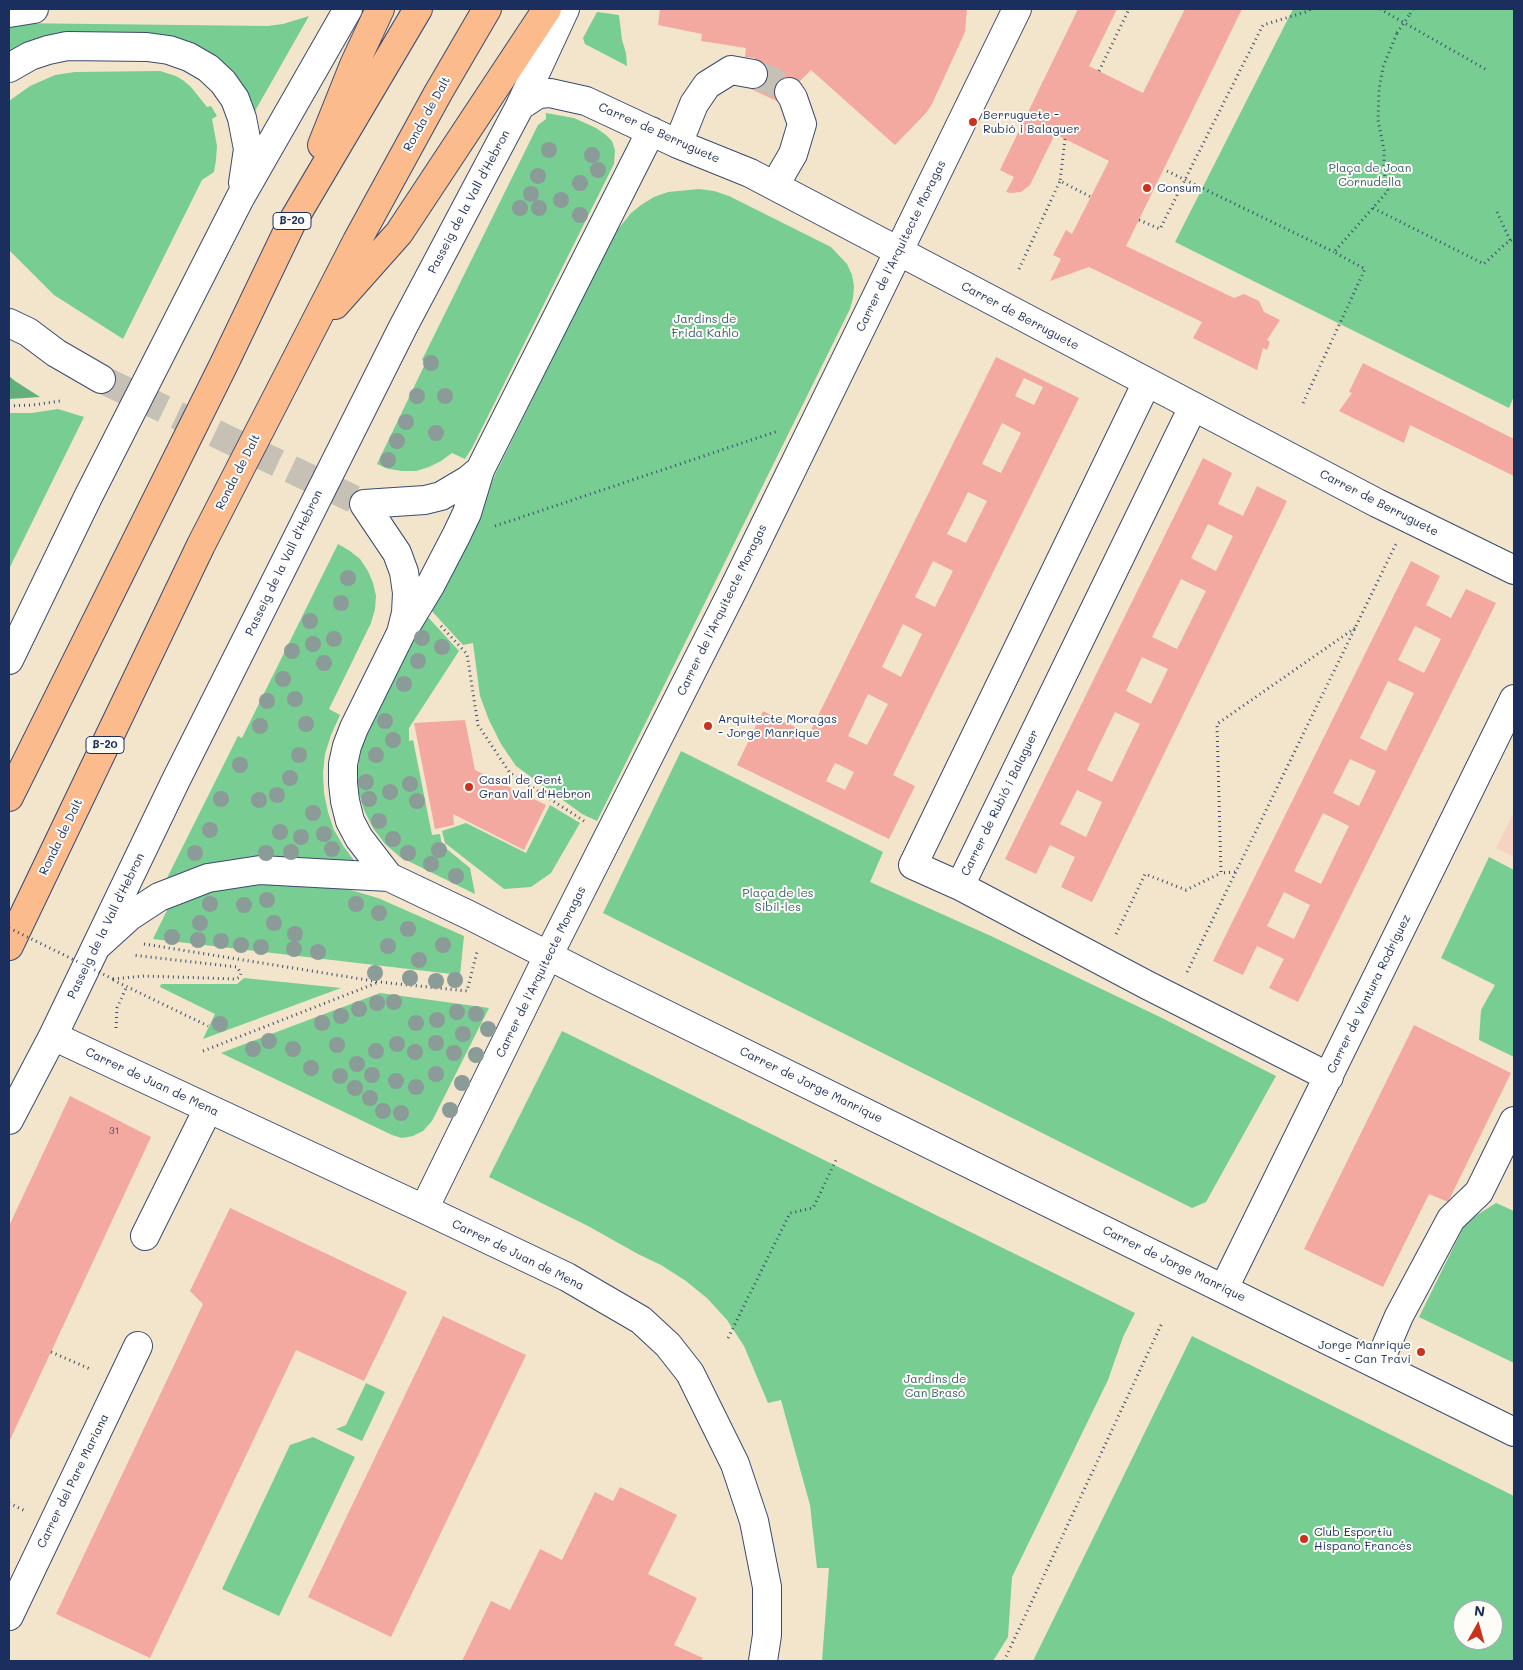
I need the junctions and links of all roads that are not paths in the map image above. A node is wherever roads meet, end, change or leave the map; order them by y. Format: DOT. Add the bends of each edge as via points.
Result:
graph roads {
  1 [pos="34,9"];
  2 [pos="348,9"];
  3 [pos="380,9"];
  4 [pos="418,9"];
  5 [pos="487,9"];
  6 [pos="547,9"];
  7 [pos="565,9"];
  8 [pos="1017,9"];
  9 [pos="9,13"];
  10 [pos="9,68"];
  11 [pos="753,74"];
  12 [pos="789,92"];
  13 [pos="520,106"];
  14 [pos="651,131"];
  15 [pos="678,144"];
  16 [pos="774,185"];
  17 [pos="240,198"];
  18 [pos="291,224"];
  19 [pos="898,251"];
  20 [pos="9,303"];
  21 [pos="18,328"];
  22 [pos="310,332"];
  23 [pos="101,379"];
  24 [pos="1147,382"];
  25 [pos="1193,407"];
  26 [pos="480,470"];
  27 [pos="1514,570"];
  28 [pos="401,633"];
  29 [pos="9,660"];
  30 [pos="1514,699"];
  31 [pos="9,797"];
  32 [pos="389,877"];
  33 [pos="960,886"];
  34 [pos="9,946"];
  35 [pos="97,946"];
  36 [pos="548,956"];
  37 [pos="53,1036"];
  38 [pos="1328,1077"];
  39 [pos="208,1109"];
  40 [pos="9,1120"];
  41 [pos="1514,1121"];
  42 [pos="424,1209"];
  43 [pos="145,1236"];
  44 [pos="1224,1288"];
  45 [pos="138,1346"];
  46 [pos="1378,1364"];
  47 [pos="1514,1432"];
  48 [pos="9,1616"];
  49 [pos="763,1661"];
  1 -- 9 [label="street"];
  2 -- 17 [label="street"];
  3 -- 18 [label="highway" via="354,65"];
  4 -- 18 [label="highway, B-20"];
  5 -- 22 [label="highway, Ronda de Dalt / B-20" via="438,93"];
  6 -- 22 [label="highway" via="400,233"];
  7 -- 13 [label="street, Passeig de la Vall d'Hebron"];
  8 -- 19 [label="street, Carrer de l'Arquitecte Moragas"];
  10 -- 17 [label="street" via="30,56 67,46 147,47 189,57 223,82 242,118 248,149"];
  11 -- 15 [label="street" via="731,70 707,85 694,104"];
  12 -- 16 [label="street" via="802,124 793,154"];
  13 -- 14 [label="street, Carrer de Berruguete" via="538,94 550,93 586,101"];
  13 -- 35 [label="street, Passeig de la Vall d'Hebron" via="402,327 176,780"];
  14 -- 15 [label="street, Carrer de Berruguete"];
  14 -- 26 [label="street"];
  15 -- 16 [label="street, Carrer de Berruguete"];
  16 -- 19 [label="street, Carrer de Berruguete"];
  17 -- 29 [label="street"];
  18 -- 31 [label="highway, B-20"];
  19 -- 24 [label="street, Carrer de Berruguete"];
  19 -- 36 [label="street, Carrer de l'Arquitecte Moragas" via="734,588"];
  20 -- 21 [label="street"];
  21 -- 23 [label="street"];
  22 -- 34 [label="highway, Ronda de Dalt / B-20" via="201,545"];
  24 -- 25 [label="street, Carrer de Berruguete"];
  24 -- 33 [label="street, Carrer de Rubió i Balaguer" via="913,865"];
  25 -- 27 [label="street, Carrer de Berruguete" via="1378,504"];
  25 -- 33 [label="street, Carrer de Rubió i Balaguer"];
  26 -- 28 [label="street" via="456,536"];
  26 -- 28 [label="street" via="441,496 364,504 404,572 407,593"];
  28 -- 32 [label="street" via="354,728 343,764 350,820 359,838"];
  30 -- 38 [label="street, Carrer de Ventura Rodríguez"];
  32 -- 35 [label="street, Carrer de Jorge Manrique" via="260,870 208,878 159,897 130,916"];
  32 -- 36 [label="street, Carrer de Jorge Manrique"];
  33 -- 38 [label="street" via="1147,986"];
  35 -- 37 [label="street, Passeig de la Vall d'Hebron"];
  36 -- 42 [label="street, Carrer de l'Arquitecte Moragas"];
  36 -- 44 [label="street, Carrer de Jorge Manrique"];
  37 -- 39 [label="street, Carrer de Juan de Mena"];
  37 -- 40 [label="street, Passeig de la Vall d'Hebron"];
  38 -- 44 [label="street, Carrer de Ventura Rodríguez"];
  39 -- 42 [label="street, Carrer de Juan de Mena"];
  39 -- 43 [label="street"];
  41 -- 46 [label="street" via="1479,1192 1451,1219 1399,1316"];
  42 -- 49 [label="street, Carrer de Juan de Mena" via="566,1277 641,1320 668,1345 690,1374 735,1464 754,1521 767,1587"];
  44 -- 46 [label="street, Carrer de Jorge Manrique"];
  45 -- 48 [label="street, Carrer del Pare Mariana"];
  46 -- 47 [label="street, Carrer de Jorge Manrique"];
}
